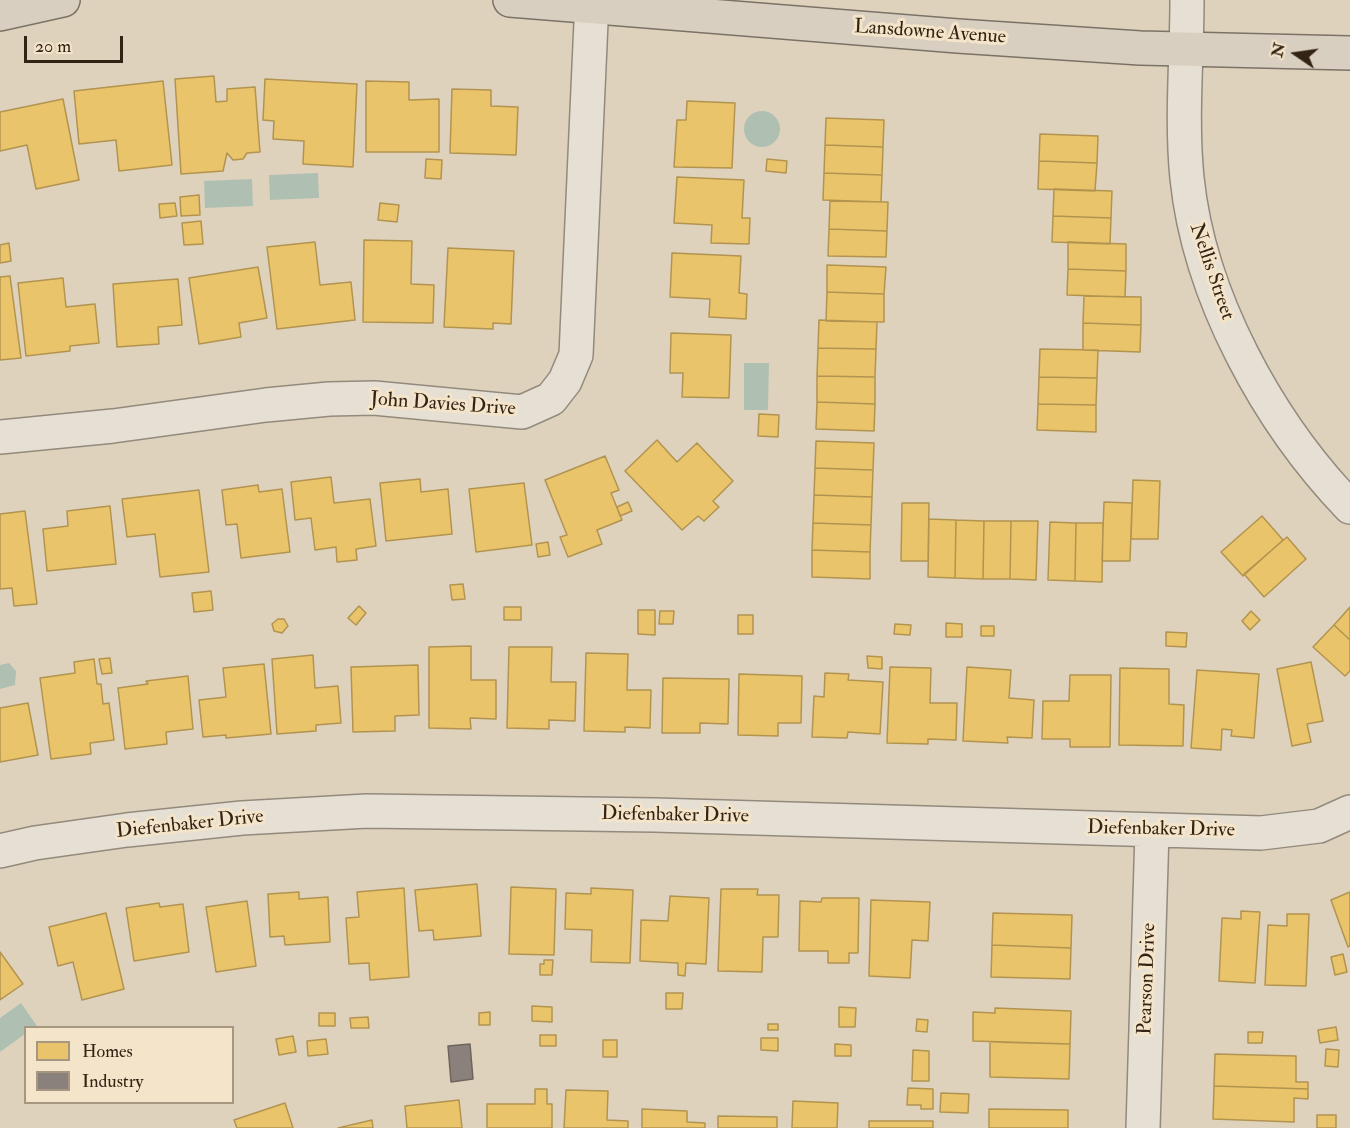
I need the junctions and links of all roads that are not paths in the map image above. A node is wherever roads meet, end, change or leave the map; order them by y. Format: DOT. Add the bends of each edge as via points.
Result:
graph roads {
  1 [pos="63,0"];
  2 [pos="510,0"];
  3 [pos="1187,0"];
  4 [pos="591,4"];
  5 [pos="0,14"];
  6 [pos="1187,48"];
  7 [pos="1350,52"];
  8 [pos="0,437"];
  9 [pos="1350,507"];
  10 [pos="1350,812"];
  11 [pos="1152,831"];
  12 [pos="0,851"];
  13 [pos="1143,1128"];
  1 -- 5 [label="main road"];
  2 -- 4 [label="main road, Lansdowne Avenue"];
  3 -- 6 [label="street, Nellis Street"];
  4 -- 6 [label="main road, Lansdowne Avenue" via="981,37"];
  4 -- 8 [label="street, John Davies Drive" via="576,355 565,381 551,399 522,412 374,398 329,399"];
  6 -- 7 [label="main road, Lansdowne Avenue"];
  6 -- 9 [label="street, Nellis Street" via="1186,177 1192,219 1207,274 1250,371 1310,460"];
  10 -- 11 [label="street, Diefenbaker Drive" via="1319,826 1261,833"];
  11 -- 12 [label="street, Diefenbaker Drive" via="655,815 374,811 242,818 35,843"];
  11 -- 13 [label="street, Pearson Drive"];
}
